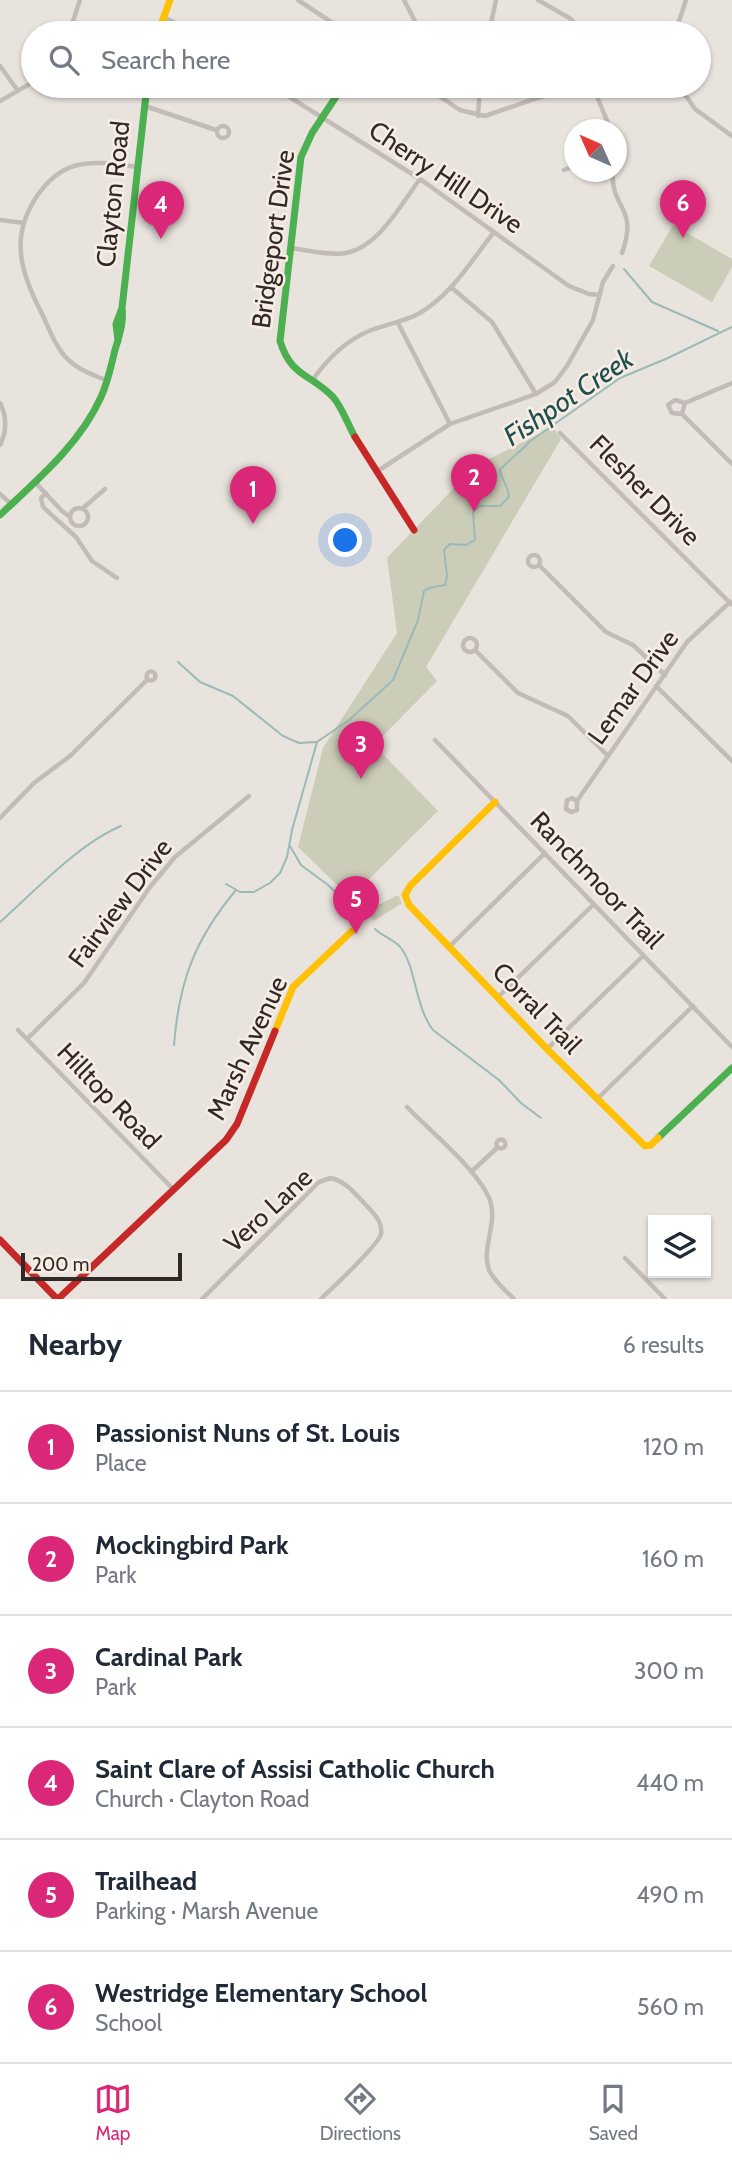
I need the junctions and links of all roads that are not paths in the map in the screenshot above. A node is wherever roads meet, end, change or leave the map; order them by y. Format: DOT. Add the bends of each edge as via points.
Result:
graph roads {
  1 [pos="80,0"];
  2 [pos="170,0"];
  3 [pos="298,0"];
  4 [pos="404,0"];
  5 [pos="496,0"];
  6 [pos="538,0"];
  7 [pos="686,0"];
  8 [pos="164,17"];
  9 [pos="73,21"];
  10 [pos="162,21"];
  11 [pos="171,21"];
  12 [pos="330,21"];
  13 [pos="415,21"];
  14 [pos="492,21"];
  15 [pos="573,21"];
  16 [pos="679,21"];
  17 [pos="0,66"];
  18 [pos="21,89"];
  19 [pos="18,91"];
  20 [pos="145,98"];
  21 [pos="290,98"];
  22 [pos="335,98"];
  23 [pos="442,98"];
  24 [pos="479,98"];
  25 [pos="537,98"];
  26 [pos="598,98"];
  27 [pos="687,98"];
  28 [pos="0,101"];
  29 [pos="144,106"];
  30 [pos="478,116"];
  31 [pos="321,118"];
  32 [pos="606,119"];
  33 [pos="216,130"];
  34 [pos="732,136"];
  35 [pos="137,166"];
  36 [pos="420,179"];
  37 [pos="613,182"];
  38 [pos="0,220"];
  39 [pos="24,223"];
  40 [pos="494,232"];
  41 [pos="289,248"];
  42 [pos="622,253"];
  43 [pos="613,266"];
  44 [pos="452,288"];
  45 [pos="600,295"];
  46 [pos="398,323"];
  47 [pos="108,381"];
  48 [pos="312,381"];
  49 [pos="732,383"];
  50 [pos="536,394"];
  51 [pos="0,402"];
  52 [pos="685,403"];
  53 [pos="682,414"];
  54 [pos="450,424"];
  55 [pos="561,433"];
  56 [pos="0,445"];
  57 [pos="732,464"];
  58 [pos="376,472"];
  59 [pos="34,481"];
  60 [pos="106,489"];
  61 [pos="46,493"];
  62 [pos="0,494"];
  63 [pos="11,504"];
  64 [pos="83,509"];
  65 [pos="1,512"];
  66 [pos="71,517"];
  67 [pos="414,530"];
  68 [pos="539,565"];
  69 [pos="117,578"];
  70 [pos="731,603"];
  71 [pos="475,650"];
  72 [pos="665,675"];
  73 [pos="148,679"];
  74 [pos="656,686"];
  75 [pos="435,740"];
  76 [pos="607,755"];
  77 [pos="732,761"];
  78 [pos="249,796"];
  79 [pos="577,801"];
  80 [pos="495,802"];
  81 [pos="0,818"];
  82 [pos="545,853"];
  83 [pos="594,904"];
  84 [pos="352,931"];
  85 [pos="449,947"];
  86 [pos="643,956"];
  87 [pos="498,998"];
  88 [pos="694,1006"];
  89 [pos="18,1030"];
  90 [pos="27,1039"];
  91 [pos="732,1047"];
  92 [pos="547,1049"];
  93 [pos="732,1068"];
  94 [pos="597,1100"];
  95 [pos="407,1107"];
  96 [pos="498,1147"];
  97 [pos="471,1172"];
  98 [pos="173,1189"];
  99 [pos="0,1240"];
  100 [pos="625,1258"];
  101 [pos="58,1299"];
  102 [pos="202,1299"];
  103 [pos="321,1299"];
  104 [pos="514,1299"];
  105 [pos="665,1299"];
  1 -- 9 [label="street"];
  2 -- 8 [label="street"];
  3 -- 12 [label="street"];
  4 -- 13 [label="street"];
  5 -- 14 [label="street"];
  6 -- 15 [label="street"];
  7 -- 16 [label="street"];
  8 -- 10 [label="street"];
  8 -- 11 [label="street"];
  17 -- 19 [label="street"];
  18 -- 19 [label="street"];
  19 -- 28 [label="street"];
  20 -- 29 [label="street, Clayton Road"];
  21 -- 31 [label="street, Cherry Hill Drive"];
  22 -- 31 [label="street, Bridgeport Drive"];
  23 -- 30 [label="street"];
  24 -- 30 [label="street"];
  25 -- 30 [label="street"];
  26 -- 32 [label="street"];
  27 -- 34 [label="street"];
  29 -- 33 [label="street"];
  29 -- 35 [label="street, Clayton Road"];
  31 -- 36 [label="street, Cherry Hill Drive"];
  31 -- 41 [label="street, Bridgeport Drive" via="301,157"];
  35 -- 39 [label="street" via="94,162 71,167 45,186"];
  35 -- 47 [label="street, Clayton Road" via="124,316"];
  36 -- 40 [label="street, Cherry Hill Drive"];
  36 -- 41 [label="street" via="378,234 359,248 340,253"];
  37 -- 42 [label="street" via="629,228"];
  38 -- 39 [label="street"];
  39 -- 47 [label="street" via="22,268 55,341 76,367"];
  40 -- 44 [label="street"];
  40 -- 45 [label="street, Cherry Hill Drive" via="569,286"];
  41 -- 48 [label="street, Bridgeport Drive" via="279,337 289,363"];
  43 -- 45 [label="street"];
  44 -- 46 [label="street" via="420,313"];
  44 -- 50 [label="street" via="492,321"];
  45 -- 50 [label="street" via="593,320 561,374"];
  46 -- 48 [label="street" via="347,344"];
  46 -- 54 [label="street"];
  47 -- 59 [label="street, Clayton Road" via="83,428"];
  48 -- 58 [label="street, Bridgeport Drive" via="334,398"];
  49 -- 52 [label="street"];
  50 -- 54 [label="street"];
  51 -- 56 [label="street" via="6,424"];
  52 -- 53 [label="street"];
  52 -- 53 [label="street" via="675,400 668,405 672,413"];
  53 -- 57 [label="street"];
  54 -- 58 [label="street"];
  55 -- 70 [label="street, Flesher Drive"];
  58 -- 67 [label="street, Bridgeport Drive"];
  59 -- 61 [label="street"];
  59 -- 63 [label="street, Clayton Road"];
  60 -- 64 [label="street"];
  61 -- 66 [label="street"];
  61 -- 69 [label="street" via="41,498 43,506 76,537 96,565"];
  62 -- 63 [label="street"];
  63 -- 65 [label="street, Clayton Road"];
  64 -- 66 [label="street" via="74,510"];
  64 -- 66 [label="street" via="88,518 84,525 74,524"];
  68 -- 72 [label="street" via="606,632 633,645"];
  70 -- 72 [label="street, Lemar Drive" via="687,642"];
  71 -- 76 [label="street" via="518,692 568,716"];
  72 -- 74 [label="street, Lemar Drive"];
  73 -- 81 [label="street"];
  74 -- 76 [label="street, Lemar Drive"];
  74 -- 77 [label="street"];
  75 -- 80 [label="street, Ranchmoor Trail"];
  76 -- 79 [label="street, Lemar Drive"];
  78 -- 90 [label="street, Fairview Drive" via="175,856 84,983"];
  80 -- 82 [label="street, Ranchmoor Trail"];
  80 -- 85 [label="street, Corral Trail" via="405,895"];
  82 -- 83 [label="street, Ranchmoor Trail"];
  82 -- 85 [label="street"];
  83 -- 86 [label="street, Ranchmoor Trail"];
  83 -- 87 [label="street"];
  84 -- 98 [label="street, Marsh Avenue" via="293,987 231,1133"];
  85 -- 87 [label="street, Corral Trail"];
  86 -- 88 [label="street, Ranchmoor Trail"];
  86 -- 92 [label="street"];
  87 -- 92 [label="street, Corral Trail"];
  88 -- 91 [label="street, Ranchmoor Trail"];
  88 -- 94 [label="street"];
  89 -- 90 [label="street, Hilltop Road"];
  90 -- 98 [label="street, Hilltop Road"];
  92 -- 94 [label="street, Corral Trail"];
  93 -- 94 [label="street, Corral Trail" via="652,1145 645,1146"];
  95 -- 97 [label="street"];
  96 -- 97 [label="street"];
  97 -- 104 [label="street" via="492,1208 489,1270"];
  98 -- 101 [label="street, Marsh Avenue"];
  99 -- 101 [label="street"];
  100 -- 105 [label="street"];
  102 -- 103 [label="street, Vero Lane" via="319,1182 331,1178 349,1187 378,1219 381,1233"];
}
